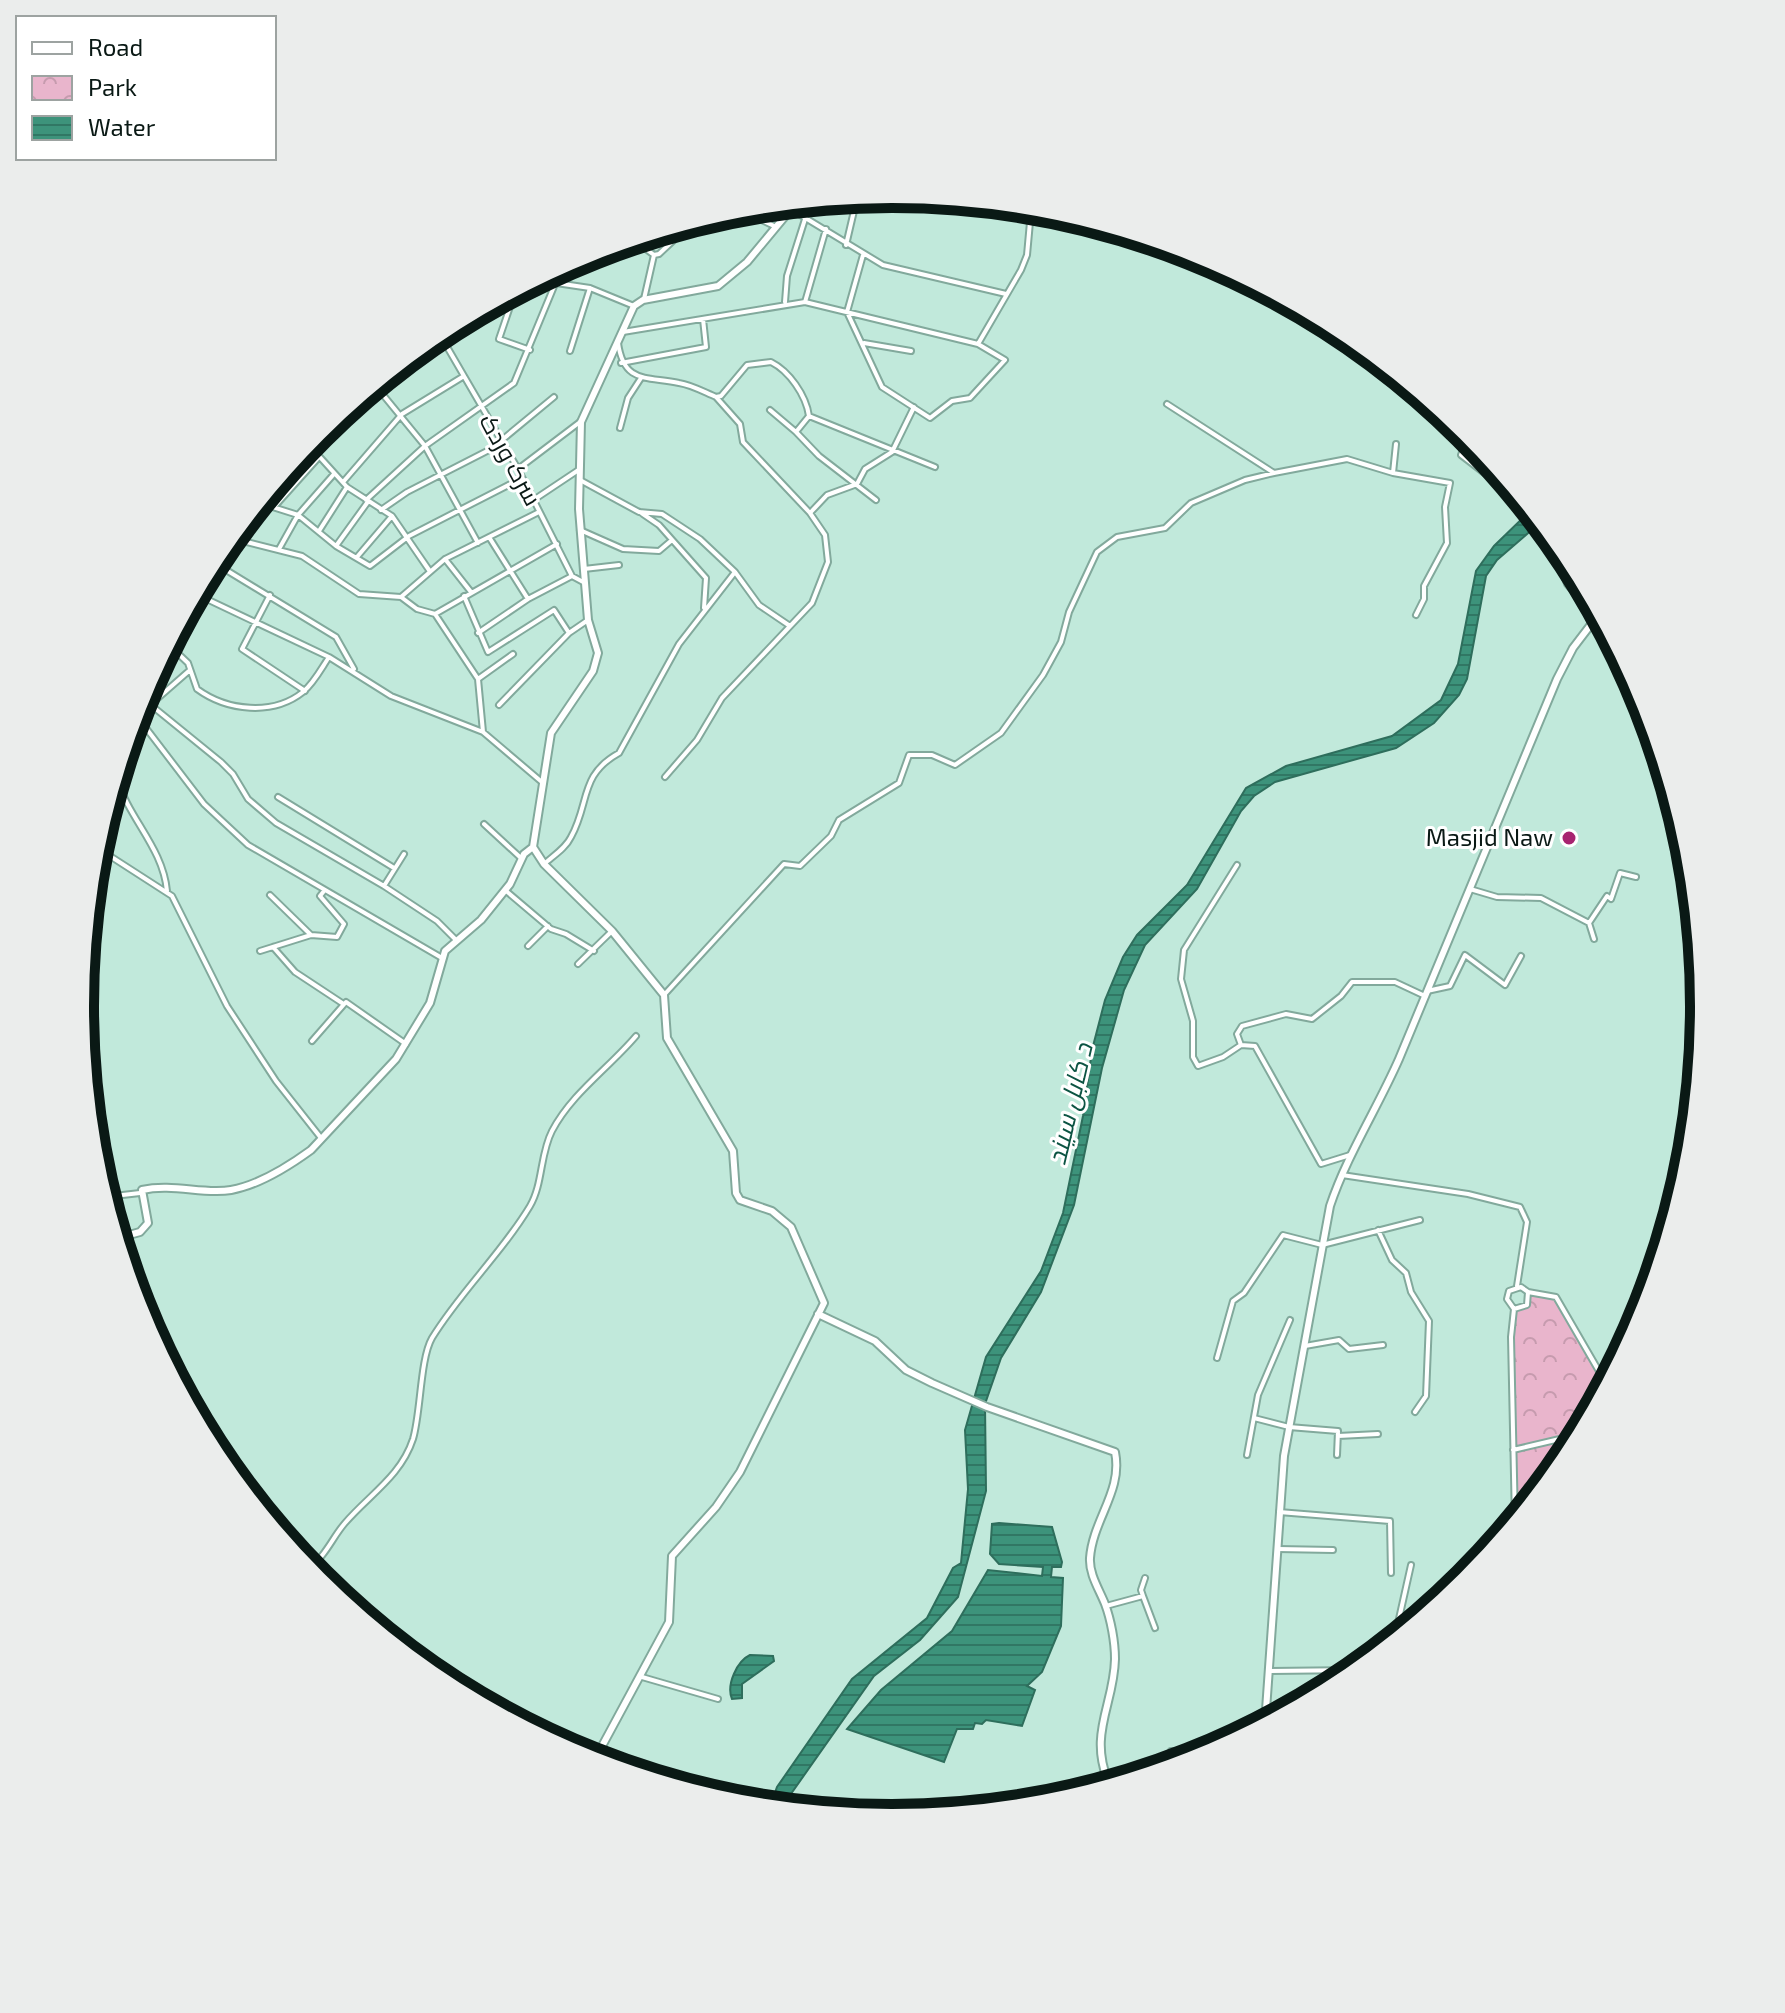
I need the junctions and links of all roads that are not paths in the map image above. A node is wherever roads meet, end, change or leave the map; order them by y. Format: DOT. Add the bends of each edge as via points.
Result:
graph roads {
  1 [pos="854,209"];
  2 [pos="803,214"];
  3 [pos="782,216"];
  4 [pos="807,216"];
  5 [pos="760,219"];
  6 [pos="1028,220"];
  7 [pos="774,226"];
  8 [pos="826,229"];
  9 [pos="673,239"];
  10 [pos="846,245"];
  11 [pos="644,248"];
  12 [pos="654,255"];
  13 [pos="863,255"];
  14 [pos="555,284"];
  15 [pos="590,288"];
  16 [pos="1006,294"];
  17 [pos="643,300"];
  18 [pos="785,302"];
  19 [pos="805,302"];
  20 [pos="510,306"];
  21 [pos="634,306"];
  22 [pos="847,312"];
  23 [pos="703,319"];
  24 [pos="619,335"];
  25 [pos="864,343"];
  26 [pos="978,344"];
  27 [pos="446,345"];
  28 [pos="530,350"];
  29 [pos="570,351"];
  30 [pos="911,351"];
  31 [pos="621,363"];
  32 [pos="464,376"];
  33 [pos="641,378"];
  34 [pos="382,393"];
  35 [pos="554,397"];
  36 [pos="716,397"];
  37 [pos="1167,404"];
  38 [pos="482,407"];
  39 [pos="914,407"];
  40 [pos="770,410"];
  41 [pos="402,414"];
  42 [pos="809,416"];
  43 [pos="581,422"];
  44 [pos="620,428"];
  45 [pos="796,432"];
  46 [pos="501,439"];
  47 [pos="329,441"];
  48 [pos="1396,444"];
  49 [pos="425,446"];
  50 [pos="1463,449"];
  51 [pos="892,452"];
  52 [pos="318,454"];
  53 [pos="935,467"];
  54 [pos="518,469"];
  55 [pos="581,469"];
  56 [pos="1274,473"];
  57 [pos="1393,473"];
  58 [pos="334,474"];
  59 [pos="442,476"];
  60 [pos="522,478"];
  61 [pos="580,480"];
  62 [pos="1493,480"];
  63 [pos="345,484"];
  64 [pos="857,484"];
  65 [pos="876,500"];
  66 [pos="367,501"];
  67 [pos="532,501"];
  68 [pos="271,506"];
  69 [pos="274,507"];
  70 [pos="459,508"];
  71 [pos="381,510"];
  72 [pos="539,512"];
  73 [pos="639,512"];
  74 [pos="810,513"];
  75 [pos="298,515"];
  76 [pos="392,516"];
  77 [pos="580,530"];
  78 [pos="319,531"];
  79 [pos="409,536"];
  80 [pos="488,537"];
  81 [pos="672,540"];
  82 [pos="244,541"];
  83 [pos="478,543"];
  84 [pos="557,544"];
  85 [pos="336,546"];
  86 [pos="279,549"];
  87 [pos="357,557"];
  88 [pos="445,559"];
  89 [pos="619,565"];
  90 [pos="225,569"];
  91 [pos="584,569"];
  92 [pos="429,570"];
  93 [pos="509,570"];
  94 [pos="735,572"];
  95 [pos="572,576"];
  96 [pos="585,583"];
  97 [pos="471,592"];
  98 [pos="270,595"];
  99 [pos="464,596"];
  100 [pos="401,597"];
  101 [pos="206,599"];
  102 [pos="528,599"];
  103 [pos="704,610"];
  104 [pos="435,614"];
  105 [pos="1416,615"];
  106 [pos="588,620"];
  107 [pos="257,622"];
  108 [pos="1592,622"];
  109 [pos="790,626"];
  110 [pos="477,633"];
  111 [pos="569,633"];
  112 [pos="176,654"];
  113 [pos="513,654"];
  114 [pos="329,657"];
  115 [pos="190,670"];
  116 [pos="355,671"];
  117 [pos="478,679"];
  118 [pos="305,691"];
  119 [pos="155,700"];
  120 [pos="499,705"];
  121 [pos="153,707"];
  122 [pos="145,727"];
  123 [pos="483,732"];
  124 [pos="665,777"];
  125 [pos="543,783"];
  126 [pos="122,796"];
  127 [pos="278,797"];
  128 [pos="484,824"];
  129 [pos="533,847"];
  130 [pos="404,854"];
  131 [pos="108,855"];
  132 [pos="522,859"];
  133 [pos="544,864"];
  134 [pos="1237,865"];
  135 [pos="394,868"];
  136 [pos="1636,877"];
  137 [pos="384,886"];
  138 [pos="1468,888"];
  139 [pos="504,889"];
  140 [pos="167,891"];
  141 [pos="324,891"];
  142 [pos="270,895"];
  143 [pos="1589,923"];
  144 [pos="548,926"];
  145 [pos="612,931"];
  146 [pos="311,935"];
  147 [pos="455,939"];
  148 [pos="1594,939"];
  149 [pos="273,946"];
  150 [pos="528,946"];
  151 [pos="260,951"];
  152 [pos="594,951"];
  153 [pos="1521,956"];
  154 [pos="442,958"];
  155 [pos="578,964"];
  156 [pos="1426,994"];
  157 [pos="664,995"];
  158 [pos="342,1003"];
  159 [pos="636,1036"];
  160 [pos="312,1041"];
  161 [pos="406,1044"];
  162 [pos="1241,1045"];
  163 [pos="321,1138"];
  164 [pos="1350,1155"];
  165 [pos="1340,1175"];
  166 [pos="140,1193"];
  167 [pos="117,1196"];
  168 [pos="1420,1220"];
  169 [pos="1378,1230"];
  170 [pos="128,1235"];
  171 [pos="1322,1245"];
  172 [pos="1517,1286"];
  173 [pos="1528,1292"];
  174 [pos="1514,1309"];
  175 [pos="818,1314"];
  176 [pos="1290,1320"];
  177 [pos="1383,1345"];
  178 [pos="1305,1346"];
  179 [pos="1217,1358"];
  180 [pos="1601,1375"];
  181 [pos="1415,1412"];
  182 [pos="1253,1418"];
  183 [pos="1289,1427"];
  184 [pos="1378,1434"];
  185 [pos="1338,1436"];
  186 [pos="1564,1438"];
  187 [pos="1513,1450"];
  188 [pos="1247,1455"];
  189 [pos="1337,1455"];
  190 [pos="1515,1507"];
  191 [pos="1279,1512"];
  192 [pos="1276,1549"];
  193 [pos="1333,1550"];
  194 [pos="317,1560"];
  195 [pos="1411,1565"];
  196 [pos="1391,1573"];
  197 [pos="1145,1578"];
  198 [pos="1143,1596"];
  199 [pos="1106,1606"];
  200 [pos="1398,1624"];
  201 [pos="1155,1628"];
  202 [pos="1269,1671"];
  203 [pos="1334,1671"];
  204 [pos="642,1677"];
  205 [pos="718,1699"];
  206 [pos="1266,1712"];
  207 [pos="601,1749"];
  208 [pos="1171,1751"];
  209 [pos="1180,1751"];
  210 [pos="1107,1776"];
  1 -- 10 [label="street"];
  2 -- 4 [label="street"];
  3 -- 7 [label="main road"];
  4 -- 8 [label="street"];
  4 -- 18 [label="street" via="787,276"];
  5 -- 7 [label="street"];
  6 -- 16 [label="street" via="1027,255"];
  7 -- 17 [label="main road" via="747,262 718,286"];
  8 -- 10 [label="street"];
  8 -- 19 [label="street"];
  9 -- 12 [label="street"];
  10 -- 13 [label="street"];
  11 -- 12 [label="street"];
  12 -- 17 [label="street"];
  13 -- 16 [label="street" via="883,265"];
  13 -- 22 [label="street"];
  14 -- 15 [label="street"];
  14 -- 28 [label="street"];
  15 -- 21 [label="street"];
  15 -- 29 [label="street"];
  16 -- 26 [label="street"];
  17 -- 21 [label="main road"];
  18 -- 19 [label="street"];
  18 -- 23 [label="street"];
  19 -- 22 [label="street"];
  20 -- 28 [label="street" via="499,339"];
  21 -- 24 [label="main road"];
  22 -- 25 [label="street"];
  22 -- 26 [label="street"];
  23 -- 24 [label="street"];
  23 -- 31 [label="street" via="706,347"];
  24 -- 31 [label="street"];
  24 -- 43 [label="main road"];
  25 -- 30 [label="street"];
  25 -- 39 [label="street" via="882,387"];
  26 -- 39 [label="street" via="1005,360 970,398 952,401 930,418"];
  27 -- 32 [label="street, سرک وردک"];
  28 -- 38 [label="street" via="514,383"];
  31 -- 33 [label="street"];
  32 -- 38 [label="street, سرک وردک"];
  32 -- 41 [label="street"];
  33 -- 36 [label="street" via="682,383"];
  33 -- 44 [label="street" via="628,398"];
  34 -- 41 [label="street"];
  35 -- 46 [label="street"];
  36 -- 42 [label="street" via="747,365 771,362 788,375"];
  36 -- 74 [label="street" via="740,424 743,442 753,455"];
  37 -- 56 [label="street"];
  38 -- 46 [label="street, سرک وردک"];
  38 -- 49 [label="street"];
  39 -- 51 [label="street"];
  40 -- 45 [label="street"];
  41 -- 49 [label="street"];
  41 -- 63 [label="street"];
  42 -- 45 [label="street"];
  42 -- 51 [label="street"];
  43 -- 54 [label="street"];
  43 -- 55 [label="main road"];
  45 -- 64 [label="street"];
  46 -- 54 [label="street, سرک وردک"];
  46 -- 59 [label="street"];
  47 -- 52 [label="street"];
  48 -- 57 [label="street"];
  49 -- 59 [label="street"];
  49 -- 66 [label="street"];
  50 -- 62 [label="street" via="1461,455"];
  51 -- 53 [label="street"];
  51 -- 64 [label="street" via="871,464"];
  52 -- 58 [label="street"];
  52 -- 69 [label="street"];
  54 -- 60 [label="street, سرک وردک"];
  55 -- 61 [label="main road"];
  55 -- 67 [label="street"];
  56 -- 57 [label="street" via="1347,459"];
  56 -- 157 [label="street" via="1199,499 1165,528 1117,537 1097,552 1057,651 1001,733 960,764 909,755 899,783 839,820 831,836 800,866 784,864"];
  57 -- 105 [label="street" via="1450,483 1447,543 1424,586"];
  58 -- 63 [label="street"];
  58 -- 75 [label="street"];
  59 -- 70 [label="street"];
  59 -- 71 [label="street"];
  60 -- 67 [label="street, سرک وردک"];
  60 -- 70 [label="street"];
  61 -- 73 [label="street"];
  61 -- 77 [label="main road"];
  63 -- 66 [label="street"];
  63 -- 78 [label="street"];
  64 -- 65 [label="street"];
  64 -- 74 [label="street" via="827,495"];
  66 -- 71 [label="street"];
  66 -- 85 [label="street"];
  67 -- 72 [label="street, سرک وردک"];
  68 -- 69 [label="street"];
  69 -- 75 [label="street"];
  70 -- 79 [label="street"];
  70 -- 83 [label="street"];
  71 -- 76 [label="street"];
  72 -- 80 [label="street"];
  72 -- 84 [label="street, سرک وردک"];
  73 -- 81 [label="street"];
  73 -- 94 [label="street" via="662,514 700,539"];
  74 -- 109 [label="street" via="825,535 828,562 812,603"];
  75 -- 78 [label="street"];
  75 -- 86 [label="street"];
  76 -- 79 [label="street"];
  76 -- 87 [label="street"];
  77 -- 81 [label="street" via="623,549 659,551"];
  77 -- 91 [label="main road"];
  78 -- 85 [label="street"];
  79 -- 87 [label="street" via="370,566"];
  79 -- 92 [label="street"];
  80 -- 83 [label="street"];
  80 -- 93 [label="street"];
  81 -- 103 [label="street" via="706,578"];
  82 -- 86 [label="street"];
  83 -- 88 [label="street"];
  84 -- 93 [label="street"];
  84 -- 95 [label="street, سرک وردک"];
  85 -- 87 [label="street"];
  86 -- 100 [label="street" via="302,556 359,594"];
  88 -- 92 [label="street"];
  88 -- 97 [label="street"];
  89 -- 91 [label="street"];
  90 -- 98 [label="street"];
  91 -- 96 [label="main road"];
  92 -- 100 [label="street"];
  93 -- 97 [label="street"];
  93 -- 102 [label="street"];
  94 -- 103 [label="street"];
  94 -- 109 [label="street" via="759,605"];
  95 -- 96 [label="street"];
  95 -- 102 [label="street"];
  96 -- 106 [label="main road"];
  97 -- 99 [label="street"];
  98 -- 107 [label="street"];
  98 -- 116 [label="street" via="336,637"];
  99 -- 104 [label="street"];
  99 -- 110 [label="street"];
  100 -- 104 [label="street"];
  101 -- 107 [label="street"];
  102 -- 110 [label="street"];
  103 -- 133 [label="street" via="679,644 619,753 589,781 570,840"];
  104 -- 117 [label="street"];
  106 -- 111 [label="street"];
  106 -- 125 [label="main road" via="598,653 593,671 551,733"];
  107 -- 114 [label="street"];
  107 -- 118 [label="street" via="242,649"];
  108 -- 138 [label="main road" via="1557,679"];
  109 -- 124 [label="street" via="722,698 697,740"];
  110 -- 111 [label="street" via="488,652 554,610"];
  111 -- 120 [label="street"];
  112 -- 115 [label="street"];
  113 -- 117 [label="street"];
  114 -- 116 [label="street"];
  114 -- 118 [label="street"];
  115 -- 118 [label="street" via="205,695 246,709 279,705"];
  115 -- 119 [label="street"];
  116 -- 123 [label="street" via="391,696"];
  117 -- 123 [label="street"];
  121 -- 137 [label="street" via="221,762 248,799 276,823"];
  122 -- 141 [label="street" via="212,813 256,851"];
  123 -- 125 [label="street"];
  125 -- 129 [label="main road"];
  126 -- 140 [label="street" via="158,856"];
  127 -- 135 [label="street"];
  128 -- 132 [label="street"];
  129 -- 132 [label="main road"];
  129 -- 133 [label="main road"];
  130 -- 135 [label="street"];
  131 -- 140 [label="street"];
  132 -- 139 [label="main road"];
  133 -- 145 [label="main road"];
  134 -- 162 [label="street" via="1184,950 1181,979 1198,1066"];
  135 -- 137 [label="street"];
  136 -- 143 [label="street" via="1620,873 1611,899 1607,896"];
  137 -- 147 [label="street"];
  138 -- 143 [label="street" via="1497,897 1541,898"];
  138 -- 156 [label="main road"];
  139 -- 144 [label="street"];
  139 -- 147 [label="main road" via="469,933"];
  140 -- 163 [label="street" via="227,1006"];
  141 -- 146 [label="street" via="320,896 344,924 337,937"];
  141 -- 154 [label="street"];
  142 -- 146 [label="street"];
  143 -- 148 [label="street"];
  144 -- 150 [label="street"];
  144 -- 152 [label="street"];
  145 -- 152 [label="street"];
  145 -- 157 [label="main road"];
  146 -- 149 [label="street"];
  147 -- 154 [label="main road"];
  149 -- 151 [label="street"];
  149 -- 158 [label="street" via="295,972"];
  152 -- 155 [label="street"];
  153 -- 156 [label="street" via="1505,985 1465,955 1450,986"];
  154 -- 161 [label="main road" via="430,1003"];
  156 -- 162 [label="street" via="1395,982 1352,982 1312,1019 1286,1014 1242,1026 1237,1034"];
  156 -- 164 [label="main road" via="1375,1113"];
  157 -- 175 [label="main road" via="667,1038 733,1151 736,1193 791,1227 823,1299"];
  158 -- 160 [label="street"];
  158 -- 161 [label="street"];
  159 -- 194 [label="street" via="598,1071 557,1122 529,1208 431,1341 406,1453 384,1488 349,1519"];
  161 -- 163 [label="main road"];
  162 -- 164 [label="street" via="1255,1046 1321,1164"];
  163 -- 166 [label="main road" via="292,1164 240,1187 153,1188"];
  164 -- 165 [label="main road"];
  165 -- 171 [label="main road"];
  165 -- 172 [label="street" via="1520,1207 1527,1222"];
  166 -- 167 [label="street"];
  166 -- 170 [label="main road" via="148,1223"];
  168 -- 169 [label="street"];
  169 -- 171 [label="street"];
  169 -- 181 [label="street" via="1429,1321 1426,1396"];
  171 -- 178 [label="main road"];
  171 -- 179 [label="street" via="1281,1237 1233,1301"];
  172 -- 173 [label="street"];
  172 -- 174 [label="street" via="1507,1299"];
  173 -- 174 [label="street" via="1527,1305"];
  173 -- 180 [label="street" via="1556,1297"];
  174 -- 187 [label="street"];
  175 -- 199 [label="main road" via="875,1341 906,1370 972,1401 1112,1451 1115,1484 1096,1527 1090,1560"];
  175 -- 204 [label="main road" via="740,1472 672,1556 669,1622"];
  176 -- 182 [label="street"];
  177 -- 178 [label="street" via="1349,1349 1339,1340"];
  178 -- 183 [label="main road"];
  182 -- 183 [label="street"];
  182 -- 188 [label="street"];
  183 -- 185 [label="street" via="1336,1430"];
  183 -- 191 [label="main road"];
  184 -- 185 [label="street"];
  185 -- 189 [label="street"];
  186 -- 187 [label="street"];
  187 -- 190 [label="street"];
  191 -- 192 [label="main road"];
  191 -- 196 [label="street" via="1390,1521"];
  192 -- 193 [label="street"];
  192 -- 202 [label="main road"];
  195 -- 200 [label="street"];
  197 -- 198 [label="street"];
  198 -- 199 [label="street"];
  198 -- 201 [label="street"];
  199 -- 210 [label="main road" via="1115,1659 1100,1736"];
  202 -- 203 [label="street"];
  202 -- 206 [label="main road"];
  204 -- 205 [label="street"];
  204 -- 207 [label="main road"];
  208 -- 209 [label="street"];
}
